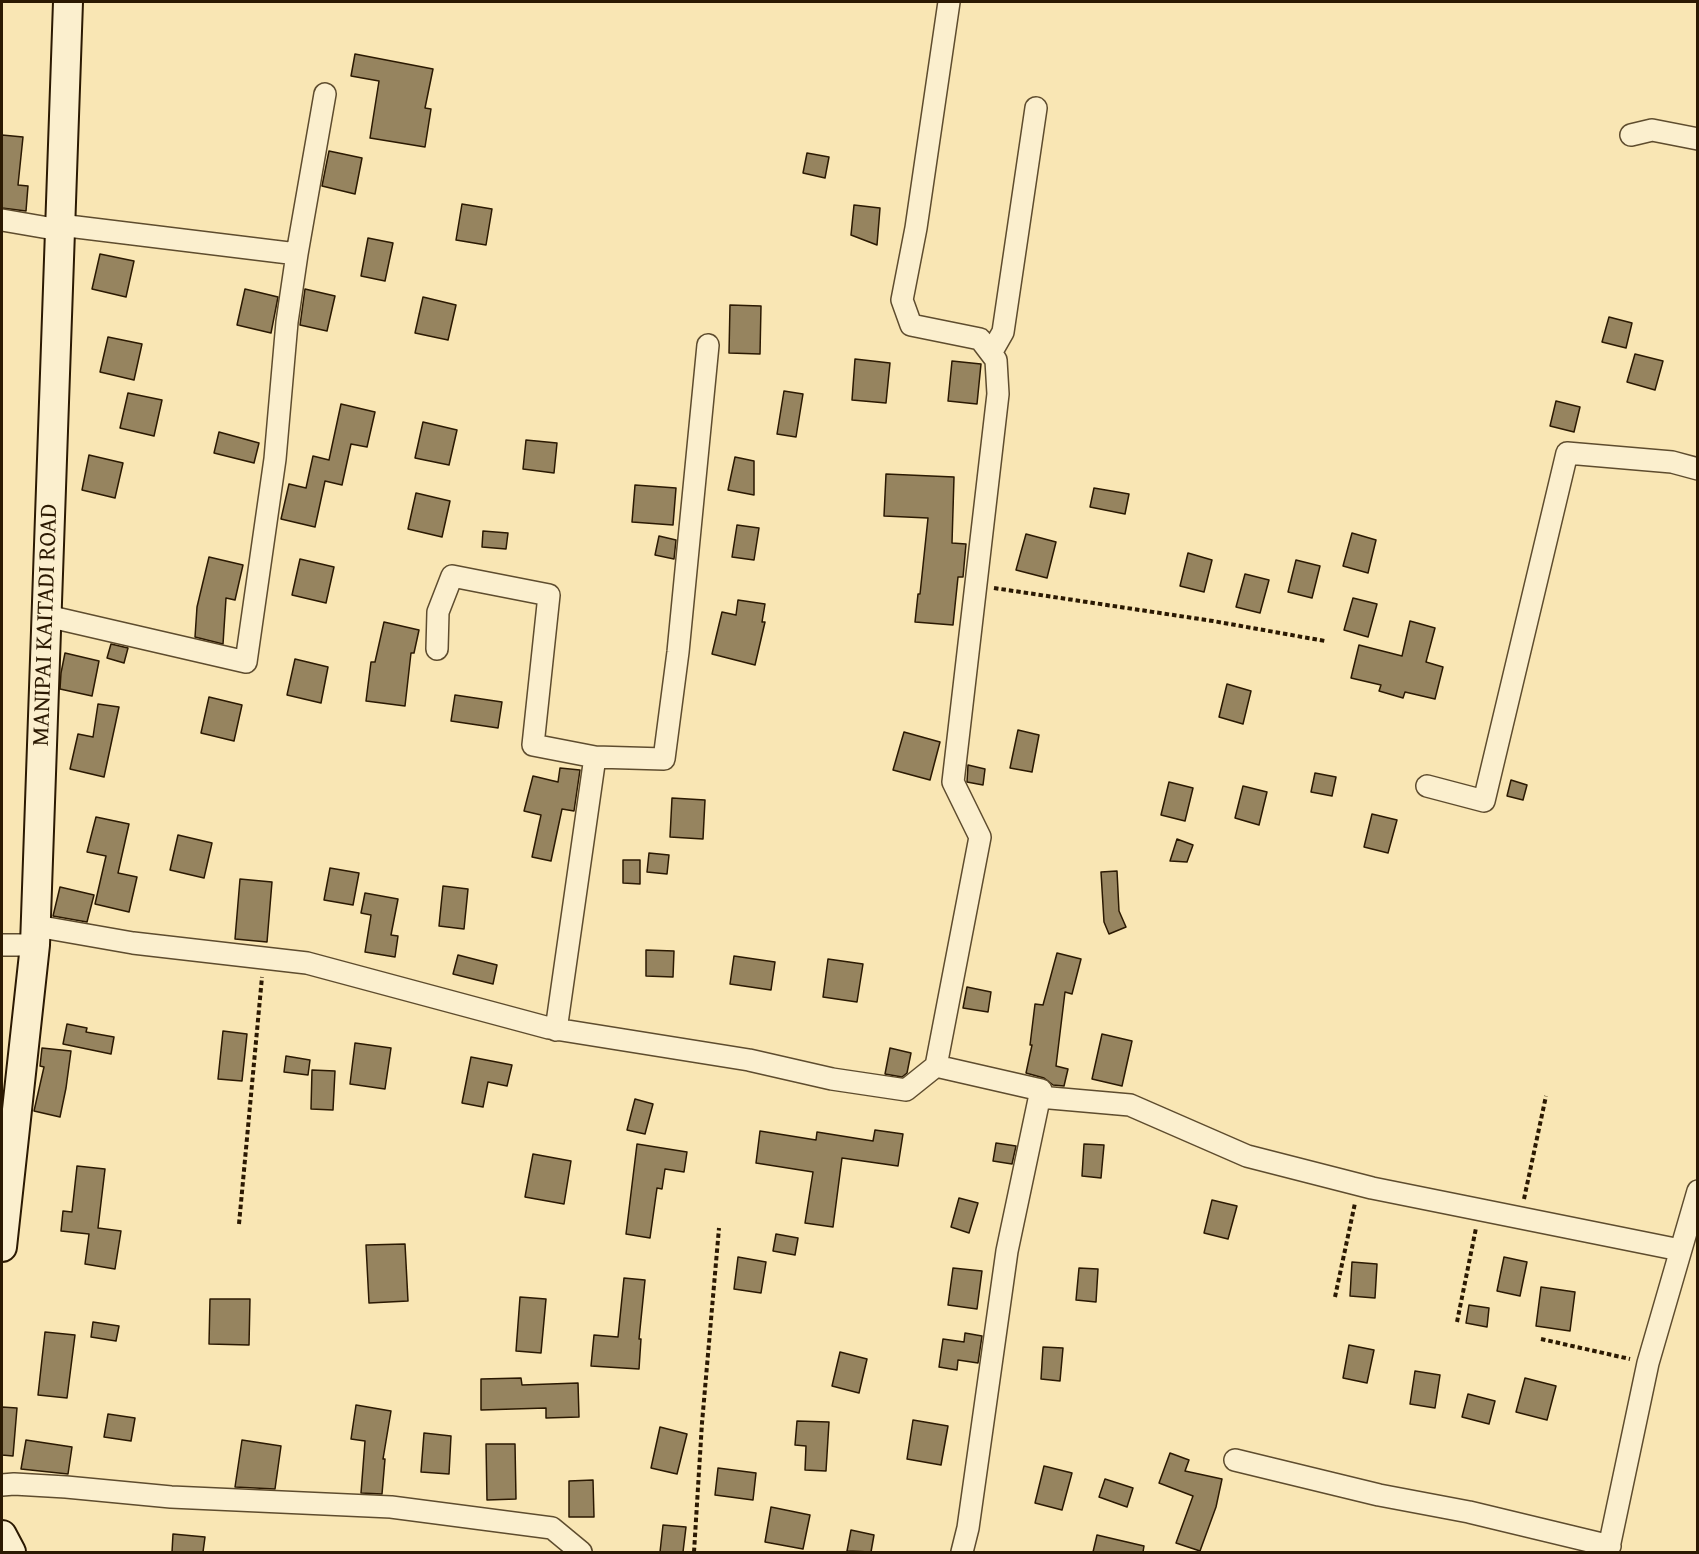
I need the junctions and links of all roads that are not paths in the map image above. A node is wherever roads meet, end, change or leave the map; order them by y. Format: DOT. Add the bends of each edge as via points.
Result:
graph roads {
  1 [pos="68,2"];
  2 [pos="949,2"];
  3 [pos="325,94"];
  4 [pos="1036,108"];
  5 [pos="1631,135"];
  6 [pos="1698,140"];
  7 [pos="2,220"];
  8 [pos="60,228"];
  9 [pos="297,254"];
  10 [pos="708,345"];
  11 [pos="991,353"];
  12 [pos="1698,469"];
  13 [pos="47,616"];
  14 [pos="437,649"];
  15 [pos="595,757"];
  16 [pos="1427,786"];
  17 [pos="35,936"];
  18 [pos="2,945"];
  19 [pos="556,1030"];
  20 [pos="936,1066"];
  21 [pos="1039,1097"];
  22 [pos="1698,1191"];
  23 [pos="2,1247"];
  24 [pos="1680,1250"];
  25 [pos="1235,1460"];
  26 [pos="2,1485"];
  27 [pos="2,1534"];
  28 [pos="1609,1549"];
  29 [pos="11,1552"];
  30 [pos="581,1552"];
  31 [pos="962,1552"];
  1 -- 8 [label="main road, MANIPAI KAITADI ROAD"];
  2 -- 11 [label="street" via="902,300 911,325 980,339"];
  3 -- 9 [label="street"];
  4 -- 11 [label="street" via="1003,332"];
  5 -- 6 [label="street" via="1652,130"];
  7 -- 8 [label="street"];
  8 -- 9 [label="street"];
  8 -- 13 [label="main road, MANIPAI KAITADI ROAD"];
  9 -- 13 [label="street" via="275,459 246,662"];
  10 -- 15 [label="street" via="664,759"];
  11 -- 20 [label="street" via="996,360 998,394 953,782 980,837"];
  12 -- 16 [label="street" via="1672,462 1567,453 1484,801"];
  13 -- 17 [label="main road, MANIPAI KAITADI ROAD"];
  14 -- 15 [label="street" via="438,612 453,576 549,595 533,745"];
  15 -- 19 [label="street"];
  17 -- 18 [label="street"];
  17 -- 19 [label="street" via="308,963"];
  17 -- 23 [label="main road, MANIPAI KAITADI ROAD"];
  19 -- 20 [label="street" via="749,1060 832,1079 906,1090"];
  20 -- 21 [label="street" via="1041,1090"];
  21 -- 24 [label="street" via="1130,1106 1247,1156 1359,1184"];
  21 -- 31 [label="street" via="1006,1251"];
  22 -- 24 [label="street"];
  24 -- 28 [label="street" via="1648,1363"];
  25 -- 28 [label="street" via="1469,1512"];
  26 -- 30 [label="street" via="392,1507 552,1528"];
  27 -- 29 [label="main road"];
}
